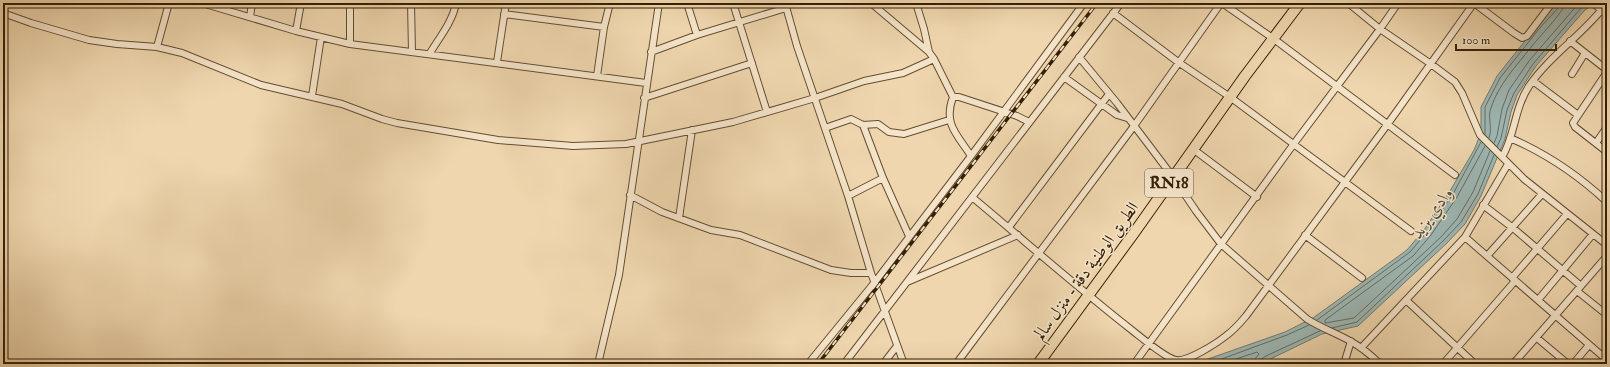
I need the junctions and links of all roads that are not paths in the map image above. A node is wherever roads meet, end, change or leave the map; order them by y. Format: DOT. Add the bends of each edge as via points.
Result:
graph roads {
  1 [pos="169,3"];
  2 [pos="202,3"];
  3 [pos="252,3"];
  4 [pos="301,3"];
  5 [pos="350,3"];
  6 [pos="411,3"];
  7 [pos="456,3"];
  8 [pos="506,3"];
  9 [pos="610,3"];
  10 [pos="659,3"];
  11 [pos="687,3"];
  12 [pos="733,3"];
  13 [pos="871,3"];
  14 [pos="916,3"];
  15 [pos="1084,3"];
  16 [pos="1121,3"];
  17 [pos="1222,3"];
  18 [pos="1300,3"];
  19 [pos="1348,3"];
  20 [pos="1398,3"];
  21 [pos="1474,3"];
  22 [pos="1552,3"];
  23 [pos="1593,3"];
  24 [pos="1607,3"];
  25 [pos="786,6"];
  26 [pos="1601,10"];
  27 [pos="3,13"];
  28 [pos="504,14"];
  29 [pos="1113,14"];
  30 [pos="1607,15"];
  31 [pos="250,17"];
  32 [pos="739,22"];
  33 [pos="604,27"];
  34 [pos="1380,29"];
  35 [pos="296,31"];
  36 [pos="698,35"];
  37 [pos="321,37"];
  38 [pos="1274,39"];
  39 [pos="1570,41"];
  40 [pos="350,44"];
  41 [pos="157,46"];
  42 [pos="412,52"];
  43 [pos="651,52"];
  44 [pos="929,52"];
  45 [pos="1585,53"];
  46 [pos="430,54"];
  47 [pos="1079,57"];
  48 [pos="934,59"];
  49 [pos="497,62"];
  50 [pos="1178,62"];
  51 [pos="752,63"];
  52 [pos="1431,64"];
  53 [pos="1607,71"];
  54 [pos="1572,74"];
  55 [pos="597,76"];
  56 [pos="1064,77"];
  57 [pos="1533,81"];
  58 [pos="646,83"];
  59 [pos="1337,87"];
  60 [pos="1109,94"];
  61 [pos="312,96"];
  62 [pos="953,97"];
  63 [pos="1230,97"];
  64 [pos="644,98"];
  65 [pos="815,98"];
  66 [pos="1102,103"];
  67 [pos="768,112"];
  68 [pos="1004,112"];
  69 [pos="1578,115"];
  70 [pos="1127,118"];
  71 [pos="949,120"];
  72 [pos="1029,122"];
  73 [pos="863,125"];
  74 [pos="1387,125"];
  75 [pos="1134,126"];
  76 [pos="1607,127"];
  77 [pos="825,128"];
  78 [pos="692,130"];
  79 [pos="1510,138"];
  80 [pos="638,140"];
  81 [pos="1596,142"];
  82 [pos="1293,145"];
  83 [pos="1193,149"];
  84 [pos="1607,152"];
  85 [pos="971,156"];
  86 [pos="1502,157"];
  87 [pos="1508,164"];
  88 [pos="1455,175"];
  89 [pos="1173,177"];
  90 [pos="883,178"];
  91 [pos="1344,183"];
  92 [pos="1542,194"];
  93 [pos="630,195"];
  94 [pos="848,196"];
  95 [pos="972,197"];
  96 [pos="1257,197"];
  97 [pos="1607,202"];
  98 [pos="1483,205"];
  99 [pos="1567,214"];
  100 [pos="680,218"];
  101 [pos="1009,227"];
  102 [pos="1513,228"];
  103 [pos="1411,231"];
  104 [pos="1593,234"];
  105 [pos="1018,235"];
  106 [pos="1305,235"];
  107 [pos="910,236"];
  108 [pos="1465,236"];
  109 [pos="1221,244"];
  110 [pos="1607,245"];
  111 [pos="1537,250"];
  112 [pos="1039,254"];
  113 [pos="1487,256"];
  114 [pos="1607,256"];
  115 [pos="1563,270"];
  116 [pos="871,273"];
  117 [pos="1362,278"];
  118 [pos="1514,279"];
  119 [pos="875,282"];
  120 [pos="905,283"];
  121 [pos="1268,286"];
  122 [pos="1581,286"];
  123 [pos="1577,291"];
  124 [pos="1088,296"];
  125 [pos="1406,300"];
  126 [pos="1538,300"];
  127 [pos="884,310"];
  128 [pos="1607,315"];
  129 [pos="1555,316"];
  130 [pos="1536,338"];
  131 [pos="1351,341"];
  132 [pos="1148,343"];
  133 [pos="1589,344"];
  134 [pos="897,346"];
  135 [pos="1361,348"];
  136 [pos="1457,349"];
  137 [pos="1607,360"];
  138 [pos="1516,363"];
  139 [pos="598,364"];
  140 [pos="808,364"];
  141 [pos="844,364"];
  142 [pos="883,364"];
  143 [pos="904,364"];
  144 [pos="956,364"];
  145 [pos="1038,364"];
  146 [pos="1134,364"];
  147 [pos="1344,364"];
  148 [pos="1380,364"];
  149 [pos="1443,364"];
  150 [pos="1475,364"];
  151 [pos="1568,364"];
  152 [pos="1573,364"];
  1 -- 41 [label="street"];
  2 -- 31 [label="street"];
  3 -- 31 [label="street"];
  4 -- 35 [label="street"];
  5 -- 40 [label="street"];
  6 -- 42 [label="street"];
  7 -- 46 [label="street" via="450,20"];
  8 -- 28 [label="street"];
  9 -- 33 [label="street"];
  10 -- 43 [label="street"];
  11 -- 36 [label="street"];
  12 -- 32 [label="street"];
  13 -- 44 [label="street"];
  14 -- 44 [label="street"];
  15 -- 68 [label="street"];
  16 -- 29 [label="street"];
  17 -- 38 [label="street"];
  17 -- 50 [label="street"];
  18 -- 38 [label="main road, الطريق الوطنية دقة - منزل سالم / RN18"];
  19 -- 34 [label="street"];
  20 -- 34 [label="street"];
  21 -- 22 [label="street" via="1522,38 1527,36"];
  21 -- 52 [label="street"];
  23 -- 26 [label="street"];
  24 -- 26 [label="street"];
  25 -- 32 [label="street"];
  25 -- 65 [label="street"];
  26 -- 30 [label="street"];
  26 -- 39 [label="street"];
  27 -- 41 [label="street" via="31,24 88,40"];
  28 -- 33 [label="street"];
  28 -- 49 [label="street"];
  29 -- 47 [label="street"];
  29 -- 50 [label="street"];
  31 -- 35 [label="street"];
  32 -- 36 [label="street"];
  32 -- 51 [label="street"];
  33 -- 55 [label="street"];
  34 -- 52 [label="street"];
  34 -- 59 [label="street"];
  35 -- 37 [label="street"];
  36 -- 43 [label="street"];
  37 -- 40 [label="street"];
  37 -- 61 [label="street"];
  38 -- 59 [label="street"];
  38 -- 63 [label="main road, الطريق الوطنية دقة - منزل سالم / RN18"];
  39 -- 45 [label="street"];
  39 -- 57 [label="street"];
  40 -- 42 [label="street"];
  41 -- 61 [label="street" via="182,53 261,84"];
  42 -- 46 [label="street"];
  43 -- 58 [label="street"];
  44 -- 48 [label="street"];
  45 -- 53 [label="street"];
  45 -- 54 [label="street"];
  46 -- 49 [label="street"];
  47 -- 56 [label="street"];
  47 -- 60 [label="street"];
  48 -- 62 [label="street"];
  48 -- 65 [label="street" via="903,73 864,81"];
  49 -- 55 [label="street"];
  50 -- 63 [label="street"];
  50 -- 75 [label="street"];
  51 -- 64 [label="street"];
  51 -- 67 [label="street"];
  52 -- 74 [label="street"];
  52 -- 86 [label="street" via="1455,82 1480,135"];
  53 -- 69 [label="street"];
  55 -- 58 [label="street"];
  56 -- 66 [label="street"];
  56 -- 72 [label="street"];
  57 -- 69 [label="street"];
  57 -- 79 [label="street" via="1524,95"];
  58 -- 64 [label="street"];
  59 -- 74 [label="street"];
  59 -- 82 [label="street"];
  60 -- 66 [label="street"];
  60 -- 70 [label="street"];
  61 -- 80 [label="street" via="397,123 498,140 573,146 626,144"];
  62 -- 68 [label="street"];
  62 -- 71 [label="street" via="949,106"];
  63 -- 82 [label="street"];
  63 -- 83 [label="main road, الطريق الوطنية دقة - منزل سالم / RN18"];
  64 -- 80 [label="street"];
  65 -- 67 [label="street"];
  65 -- 77 [label="street"];
  66 -- 70 [label="street" via="1117,115"];
  66 -- 101 [label="street"];
  67 -- 78 [label="street"];
  68 -- 72 [label="street"];
  68 -- 85 [label="street"];
  69 -- 81 [label="street" via="1574,125"];
  70 -- 75 [label="street"];
  71 -- 73 [label="street" via="904,134 889,132 878,124"];
  71 -- 85 [label="street"];
  72 -- 95 [label="street"];
  73 -- 77 [label="street" via="850,120"];
  73 -- 90 [label="street"];
  74 -- 88 [label="street"];
  74 -- 91 [label="street"];
  75 -- 89 [label="street"];
  75 -- 112 [label="street"];
  76 -- 81 [label="street"];
  77 -- 94 [label="street"];
  78 -- 80 [label="street"];
  78 -- 100 [label="street"];
  79 -- 86 [label="street" via="1508,148"];
  79 -- 97 [label="street" via="1548,158"];
  80 -- 93 [label="street"];
  81 -- 84 [label="street"];
  82 -- 91 [label="street"];
  82 -- 96 [label="street"];
  83 -- 89 [label="main road, الطريق الوطنية دقة - منزل سالم / RN18"];
  83 -- 96 [label="street"];
  85 -- 107 [label="street"];
  86 -- 87 [label="street"];
  87 -- 92 [label="street"];
  87 -- 98 [label="street"];
  89 -- 109 [label="street"];
  89 -- 124 [label="main road, الطريق الوطنية دقة - منزل سالم / RN18"];
  90 -- 94 [label="street"];
  90 -- 107 [label="street"];
  91 -- 103 [label="street"];
  91 -- 106 [label="street"];
  92 -- 99 [label="street"];
  92 -- 102 [label="street"];
  93 -- 100 [label="street" via="662,212"];
  93 -- 139 [label="street" via="619,275"];
  94 -- 116 [label="street"];
  95 -- 101 [label="street"];
  95 -- 120 [label="street"];
  96 -- 109 [label="street"];
  98 -- 102 [label="street"];
  98 -- 108 [label="street"];
  99 -- 104 [label="street"];
  99 -- 111 [label="street"];
  100 -- 116 [label="street" via="711,230 740,235 831,270"];
  101 -- 105 [label="street"];
  102 -- 111 [label="street"];
  102 -- 113 [label="street"];
  104 -- 110 [label="street"];
  104 -- 115 [label="street"];
  105 -- 112 [label="street"];
  105 -- 120 [label="street"];
  106 -- 117 [label="street"];
  106 -- 121 [label="street"];
  107 -- 119 [label="street"];
  108 -- 113 [label="street"];
  108 -- 125 [label="street"];
  109 -- 121 [label="street"];
  109 -- 132 [label="street"];
  111 -- 115 [label="street"];
  111 -- 118 [label="street"];
  112 -- 124 [label="street"];
  112 -- 144 [label="street"];
  113 -- 118 [label="street"];
  114 -- 122 [label="street"];
  115 -- 122 [label="street"];
  115 -- 126 [label="street"];
  116 -- 119 [label="street"];
  118 -- 126 [label="street"];
  118 -- 136 [label="street"];
  119 -- 127 [label="street"];
  119 -- 140 [label="street"];
  120 -- 127 [label="street"];
  121 -- 131 [label="street" via="1307,319"];
  121 -- 132 [label="street" via="1228,335 1193,355 1175,360"];
  122 -- 123 [label="street"];
  123 -- 128 [label="street"];
  123 -- 129 [label="street"];
  124 -- 132 [label="street"];
  124 -- 145 [label="main road, الطريق الوطنية دقة - منزل سالم / RN18"];
  125 -- 135 [label="street"];
  125 -- 136 [label="street"];
  126 -- 129 [label="street"];
  127 -- 134 [label="street"];
  127 -- 141 [label="street"];
  129 -- 130 [label="street"];
  129 -- 133 [label="street"];
  130 -- 138 [label="street"];
  130 -- 151 [label="street"];
  131 -- 135 [label="street"];
  131 -- 147 [label="street"];
  132 -- 146 [label="street"];
  133 -- 137 [label="street"];
  133 -- 152 [label="street"];
  134 -- 142 [label="street"];
  134 -- 143 [label="street"];
  135 -- 148 [label="street"];
  136 -- 149 [label="street"];
  136 -- 150 [label="street"];
}
